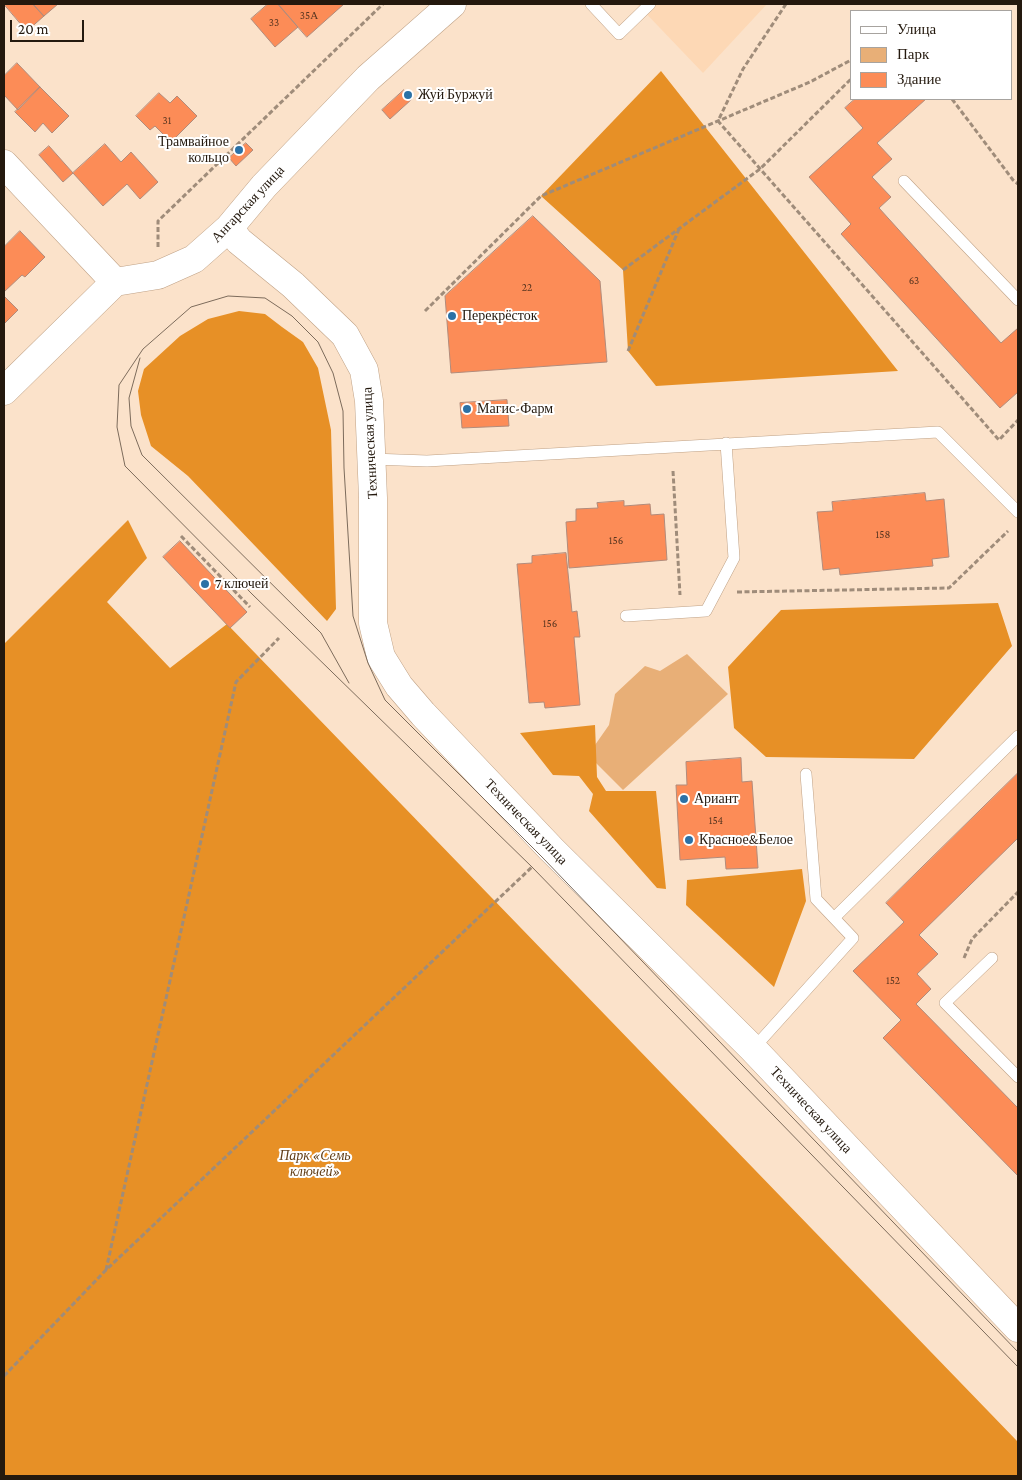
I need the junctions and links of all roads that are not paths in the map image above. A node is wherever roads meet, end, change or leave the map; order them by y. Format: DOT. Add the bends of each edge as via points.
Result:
graph roads {
  1 [pos="452,4"];
  2 [pos="591,4"];
  3 [pos="650,4"];
  4 [pos="4,164"];
  5 [pos="904,181"];
  6 [pos="229,228"];
  7 [pos="115,282"];
  8 [pos="1018,300"];
  9 [pos="4,390"];
  10 [pos="726,444"];
  11 [pos="372,459"];
  12 [pos="1018,512"];
  13 [pos="626,616"];
  14 [pos="1018,736"];
  15 [pos="806,774"];
  16 [pos="834,918"];
  17 [pos="992,958"];
  18 [pos="753,1049"];
  19 [pos="1018,1077"];
  20 [pos="1018,1328"];
  1 -- 6 [label="street, Ангарская улица" via="368,78 264,186"];
  2 -- 3 [label="lane" via="619,34"];
  4 -- 7 [label="street"];
  5 -- 8 [label="lane"];
  6 -- 7 [label="street, Ангарская улица" via="194,258 158,275"];
  6 -- 11 [label="street, Техническая улица" via="239,242 293,285 345,335 364,370"];
  7 -- 9 [label="street"];
  10 -- 11 [label="lane" via="427,461"];
  10 -- 12 [label="lane" via="938,432"];
  10 -- 13 [label="lane" via="734,558 706,612"];
  11 -- 18 [label="street, Техническая улица" via="373,623 382,657 399,686 551,849"];
  14 -- 16 [label="lane"];
  15 -- 16 [label="lane" via="816,899"];
  16 -- 18 [label="lane" via="853,938"];
  17 -- 19 [label="lane" via="945,1003"];
  18 -- 20 [label="street, Техническая улица"];
}
